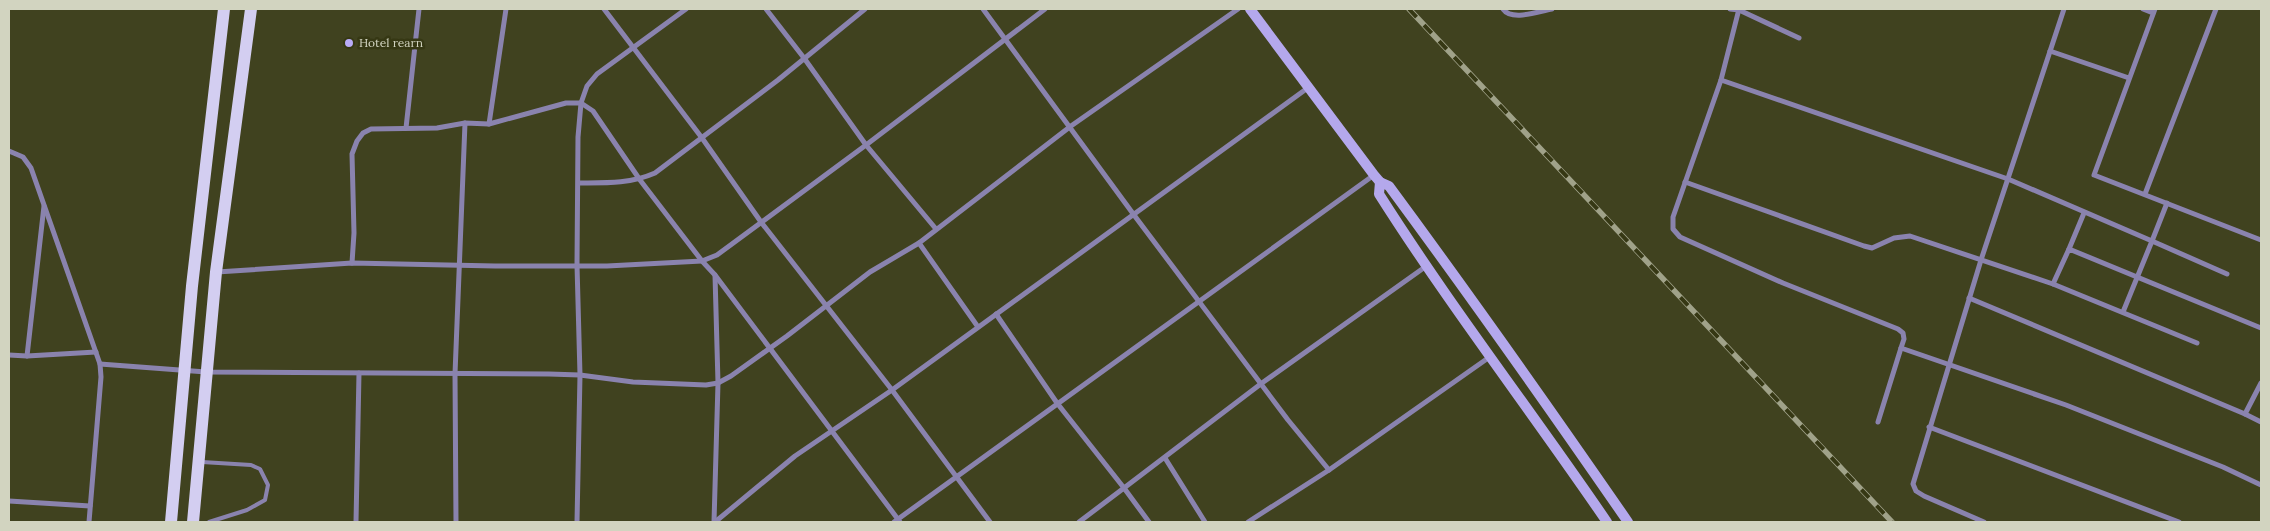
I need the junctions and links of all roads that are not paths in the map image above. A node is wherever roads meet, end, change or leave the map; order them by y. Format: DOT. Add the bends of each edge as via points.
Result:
graph roads {
  1 [pos="224,9"];
  2 [pos="251,9"];
  3 [pos="419,9"];
  4 [pos="506,9"];
  5 [pos="604,9"];
  6 [pos="686,9"];
  7 [pos="766,9"];
  8 [pos="865,9"];
  9 [pos="983,9"];
  10 [pos="1045,9"];
  11 [pos="1238,9"];
  12 [pos="1250,9"];
  13 [pos="1503,9"];
  14 [pos="1552,9"];
  15 [pos="1730,9"];
  16 [pos="1739,9"];
  17 [pos="2064,9"];
  18 [pos="2143,9"];
  19 [pos="2216,9"];
  20 [pos="2154,11"];
  21 [pos="1004,38"];
  22 [pos="1799,38"];
  23 [pos="634,47"];
  24 [pos="2050,51"];
  25 [pos="804,58"];
  26 [pos="2129,78"];
  27 [pos="1722,80"];
  28 [pos="1310,86"];
  29 [pos="580,103"];
  30 [pos="465,123"];
  31 [pos="488,124"];
  32 [pos="1071,126"];
  33 [pos="406,128"];
  34 [pos="702,138"];
  35 [pos="866,146"];
  36 [pos="9,151"];
  37 [pos="1377,178"];
  38 [pos="2008,179"];
  39 [pos="640,180"];
  40 [pos="1685,182"];
  41 [pos="579,183"];
  42 [pos="2144,194"];
  43 [pos="44,203"];
  44 [pos="2167,203"];
  45 [pos="2084,213"];
  46 [pos="1134,215"];
  47 [pos="761,222"];
  48 [pos="936,229"];
  49 [pos="2261,240"];
  50 [pos="2152,241"];
  51 [pos="919,243"];
  52 [pos="2070,249"];
  53 [pos="1981,260"];
  54 [pos="702,261"];
  55 [pos="352,263"];
  56 [pos="577,265"];
  57 [pos="460,266"];
  58 [pos="1425,267"];
  59 [pos="216,272"];
  60 [pos="2227,274"];
  61 [pos="715,275"];
  62 [pos="2138,277"];
  63 [pos="2053,284"];
  64 [pos="1969,298"];
  65 [pos="1200,300"];
  66 [pos="825,306"];
  67 [pos="2123,312"];
  68 [pos="996,314"];
  69 [pos="978,327"];
  70 [pos="2261,328"];
  71 [pos="2197,343"];
  72 [pos="1901,348"];
  73 [pos="770,349"];
  74 [pos="96,352"];
  75 [pos="9,355"];
  76 [pos="27,356"];
  77 [pos="1491,356"];
  78 [pos="1949,363"];
  79 [pos="100,364"];
  80 [pos="185,371"];
  81 [pos="206,372"];
  82 [pos="359,373"];
  83 [pos="455,374"];
  84 [pos="580,375"];
  85 [pos="718,383"];
  86 [pos="1262,383"];
  87 [pos="2261,383"];
  88 [pos="892,390"];
  89 [pos="1057,403"];
  90 [pos="2245,414"];
  91 [pos="1878,422"];
  92 [pos="2261,422"];
  93 [pos="1929,427"];
  94 [pos="830,431"];
  95 [pos="1165,458"];
  96 [pos="199,462"];
  97 [pos="1329,470"];
  98 [pos="955,478"];
  99 [pos="2261,485"];
  100 [pos="1124,488"];
  101 [pos="9,501"];
  102 [pos="90,506"];
  103 [pos="897,521"];
  104 [pos="89,522"];
  105 [pos="171,522"];
  106 [pos="193,522"];
  107 [pos="209,522"];
  108 [pos="356,522"];
  109 [pos="456,522"];
  110 [pos="577,522"];
  111 [pos="714,522"];
  112 [pos="990,522"];
  113 [pos="1079,522"];
  114 [pos="1149,522"];
  115 [pos="1205,522"];
  116 [pos="1248,522"];
  117 [pos="1607,522"];
  118 [pos="1628,522"];
  119 [pos="1984,522"];
  120 [pos="2179,522"];
  1 -- 80 [label="main road"];
  2 -- 59 [label="main road"];
  3 -- 33 [label="street"];
  4 -- 31 [label="street"];
  5 -- 23 [label="street"];
  6 -- 23 [label="street"];
  7 -- 25 [label="street"];
  8 -- 25 [label="street"];
  9 -- 21 [label="street"];
  10 -- 21 [label="street"];
  11 -- 32 [label="street"];
  12 -- 28 [label="street"];
  13 -- 14 [label="street" via="1519,15"];
  15 -- 16 [label="street"];
  16 -- 22 [label="street"];
  16 -- 27 [label="street"];
  17 -- 24 [label="street"];
  18 -- 20 [label="street"];
  19 -- 42 [label="street"];
  20 -- 26 [label="street"];
  21 -- 32 [label="street"];
  21 -- 35 [label="street"];
  23 -- 29 [label="street" via="597,74 587,86"];
  23 -- 34 [label="street"];
  24 -- 26 [label="street"];
  24 -- 38 [label="street"];
  25 -- 34 [label="street"];
  25 -- 35 [label="street"];
  26 -- 42 [label="street" via="2094,175"];
  27 -- 38 [label="street"];
  27 -- 40 [label="street"];
  28 -- 37 [label="street"];
  28 -- 46 [label="street"];
  29 -- 31 [label="street" via="566,103"];
  29 -- 39 [label="street" via="593,111"];
  29 -- 41 [label="street"];
  30 -- 31 [label="street"];
  30 -- 33 [label="street" via="437,128"];
  30 -- 57 [label="street"];
  32 -- 46 [label="street"];
  32 -- 48 [label="street"];
  33 -- 55 [label="street" via="371,129 357,141 352,154"];
  34 -- 39 [label="street" via="655,173"];
  34 -- 47 [label="street"];
  35 -- 47 [label="street"];
  35 -- 48 [label="street"];
  36 -- 43 [label="street" via="23,157 31,168"];
  37 -- 58 [label="street" via="1379,194"];
  37 -- 65 [label="street"];
  37 -- 118 [label="street" via="1389,186 1508,348"];
  38 -- 45 [label="street"];
  38 -- 53 [label="street"];
  39 -- 41 [label="street"];
  39 -- 54 [label="street"];
  40 -- 53 [label="street" via="1864,246 1872,248 1894,238 1910,236"];
  40 -- 72 [label="street" via="1673,218 1673,229 1680,237 1782,283 1898,329 1904,339"];
  41 -- 56 [label="street"];
  42 -- 44 [label="street"];
  43 -- 74 [label="street"];
  43 -- 76 [label="street"];
  44 -- 49 [label="street"];
  44 -- 50 [label="street"];
  45 -- 50 [label="street"];
  45 -- 52 [label="street"];
  46 -- 65 [label="street"];
  46 -- 68 [label="street"];
  47 -- 54 [label="street" via="717,255"];
  47 -- 66 [label="street"];
  48 -- 51 [label="street"];
  50 -- 60 [label="street"];
  50 -- 62 [label="street"];
  51 -- 66 [label="street" via="870,272"];
  51 -- 69 [label="street"];
  52 -- 62 [label="street"];
  52 -- 63 [label="street"];
  53 -- 63 [label="street"];
  53 -- 64 [label="street"];
  54 -- 56 [label="street"];
  54 -- 61 [label="street"];
  55 -- 57 [label="street"];
  55 -- 59 [label="street"];
  56 -- 57 [label="street"];
  56 -- 84 [label="street"];
  57 -- 83 [label="street"];
  58 -- 77 [label="street"];
  58 -- 86 [label="street"];
  59 -- 81 [label="main road"];
  61 -- 73 [label="street"];
  61 -- 85 [label="street"];
  62 -- 67 [label="street"];
  62 -- 70 [label="street"];
  63 -- 67 [label="street"];
  64 -- 78 [label="street"];
  64 -- 90 [label="street"];
  65 -- 86 [label="street"];
  65 -- 89 [label="street"];
  66 -- 73 [label="street"];
  66 -- 88 [label="street"];
  67 -- 71 [label="street"];
  68 -- 69 [label="street"];
  68 -- 89 [label="street"];
  69 -- 88 [label="street"];
  72 -- 78 [label="street"];
  72 -- 91 [label="street"];
  73 -- 85 [label="street"];
  73 -- 94 [label="street"];
  74 -- 76 [label="street"];
  74 -- 79 [label="street"];
  75 -- 76 [label="street"];
  77 -- 97 [label="street"];
  77 -- 117 [label="street"];
  78 -- 93 [label="street"];
  78 -- 99 [label="street" via="2223,466"];
  79 -- 80 [label="street"];
  79 -- 102 [label="street"];
  80 -- 81 [label="street"];
  80 -- 105 [label="main road"];
  81 -- 82 [label="street"];
  81 -- 96 [label="main road"];
  82 -- 83 [label="street"];
  82 -- 108 [label="street"];
  83 -- 84 [label="street"];
  83 -- 109 [label="street"];
  84 -- 85 [label="street" via="633,382"];
  84 -- 110 [label="street"];
  85 -- 111 [label="street"];
  86 -- 95 [label="street"];
  86 -- 97 [label="street"];
  87 -- 90 [label="street"];
  88 -- 94 [label="street"];
  88 -- 98 [label="street"];
  89 -- 98 [label="street"];
  89 -- 100 [label="street"];
  90 -- 92 [label="street"];
  93 -- 119 [label="street" via="1914,476 1916,490"];
  93 -- 120 [label="street"];
  94 -- 103 [label="street"];
  94 -- 111 [label="street"];
  95 -- 100 [label="street"];
  95 -- 115 [label="street"];
  96 -- 106 [label="main road"];
  96 -- 107 [label="lane" via="251,465 260,469 268,485 265,500 247,510"];
  97 -- 116 [label="street"];
  98 -- 103 [label="street"];
  98 -- 112 [label="street"];
  100 -- 113 [label="street"];
  100 -- 114 [label="street"];
  101 -- 102 [label="street"];
  102 -- 104 [label="street"];
}
